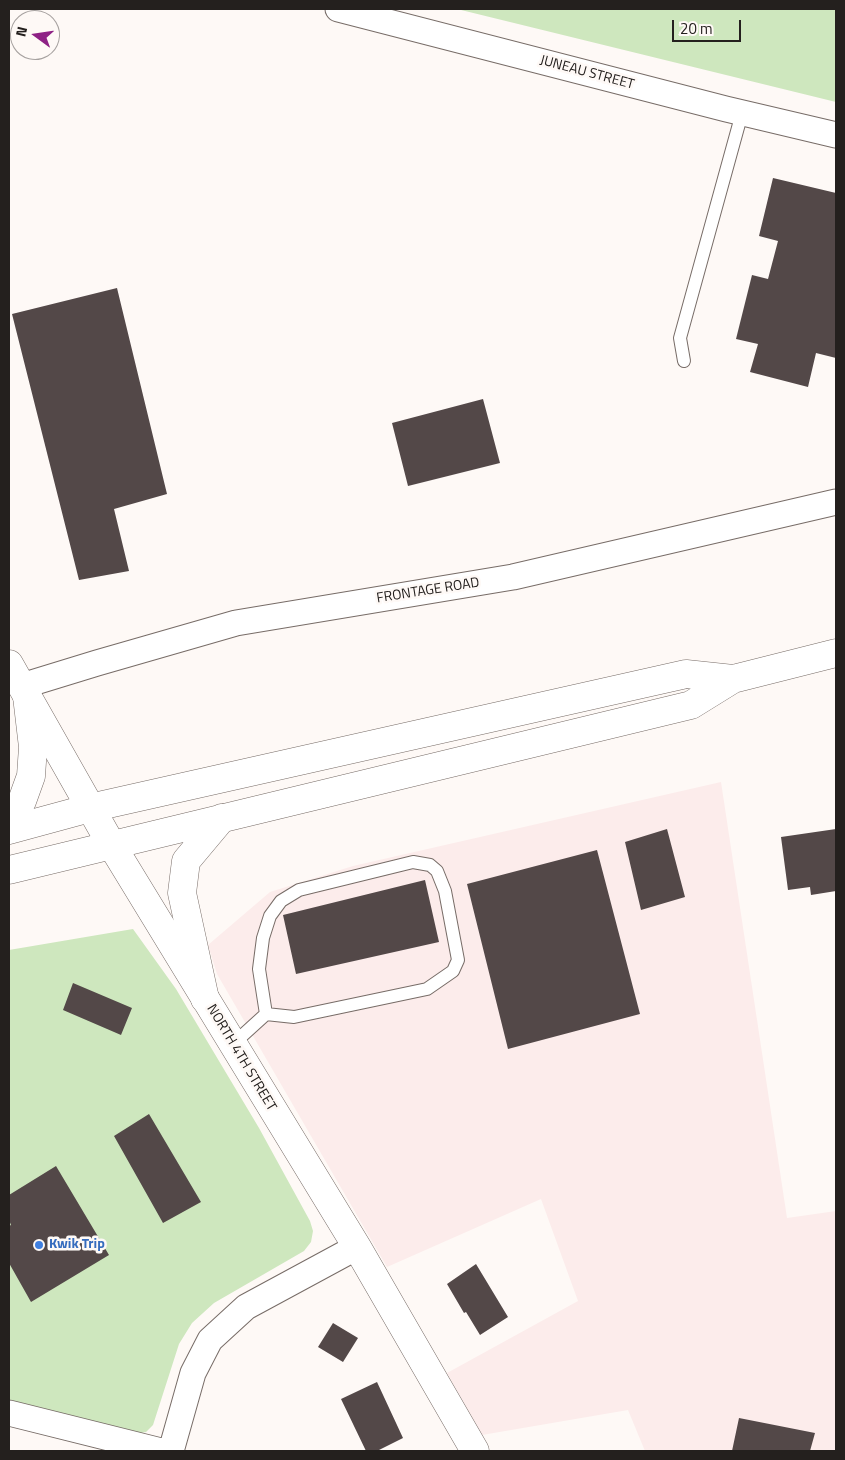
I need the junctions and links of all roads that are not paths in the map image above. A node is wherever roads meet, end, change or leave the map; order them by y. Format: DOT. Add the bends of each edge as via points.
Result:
graph roads {
  1 [pos="338,9"];
  2 [pos="742,113"];
  3 [pos="836,135"];
  4 [pos="684,361"];
  5 [pos="836,502"];
  6 [pos="836,653"];
  7 [pos="733,679"];
  8 [pos="19,682"];
  9 [pos="90,808"];
  10 [pos="9,818"];
  11 [pos="222,818"];
  12 [pos="9,830"];
  13 [pos="111,844"];
  14 [pos="9,870"];
  15 [pos="206,999"];
  16 [pos="266,1014"];
  17 [pos="233,1044"];
  18 [pos="357,1247"];
  19 [pos="9,1413"];
  20 [pos="161,1451"];
  21 [pos="171,1451"];
  22 [pos="474,1451"];
  1 -- 2 [label="street, JUNEAU STREET"];
  2 -- 3 [label="street, JUNEAU STREET"];
  2 -- 4 [label="lane" via="680,338"];
  5 -- 8 [label="street, FRONTAGE ROAD" via="513,577 236,623"];
  6 -- 7 [label="main road"];
  7 -- 9 [label="main road" via="686,674"];
  7 -- 11 [label="main road" via="691,705"];
  8 -- 9 [label="main road, NORTH 4TH STREET"];
  8 -- 10 [label="main road" via="33,747 31,776 22,801"];
  9 -- 12 [label="main road"];
  9 -- 13 [label="main road, NORTH 4TH STREET"];
  11 -- 13 [label="main road"];
  11 -- 15 [label="main road" via="186,861 182,893"];
  13 -- 14 [label="main road"];
  13 -- 15 [label="main road, NORTH 4TH STREET"];
  15 -- 17 [label="main road, NORTH 4TH STREET"];
  16 -- 16 [label="lane" via="259,969 262,946 270,916 281,901 299,890 414,862 430,865 437,871 445,890 458,960 453,971 427,989 294,1017"];
  16 -- 17 [label="lane"];
  17 -- 18 [label="main road, NORTH 4TH STREET"];
  18 -- 21 [label="street" via="246,1308 210,1340 193,1373"];
  18 -- 22 [label="main road, NORTH 4TH STREET"];
  19 -- 20 [label="street"];
}
